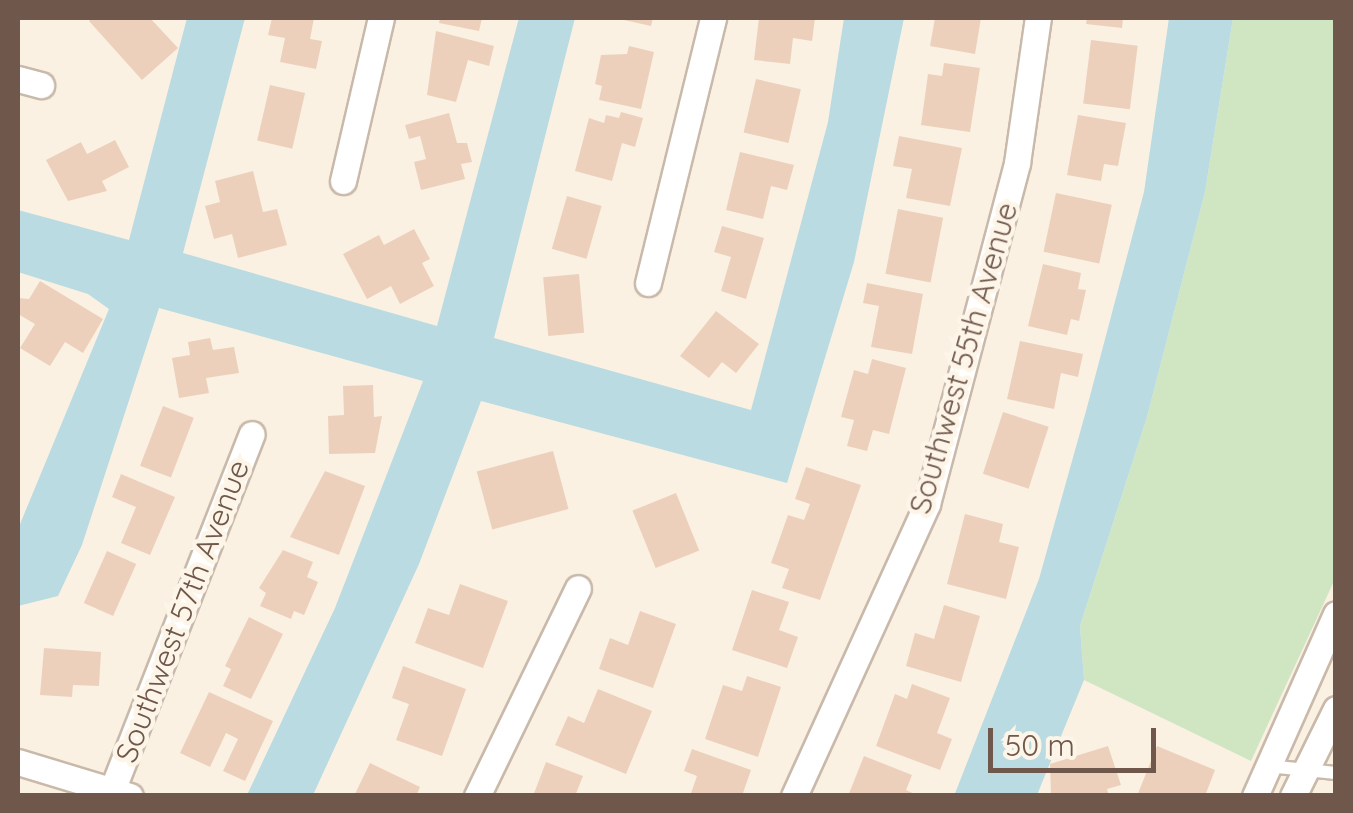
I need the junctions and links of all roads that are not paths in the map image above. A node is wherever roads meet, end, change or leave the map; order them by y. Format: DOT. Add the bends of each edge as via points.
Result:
graph roads {
  1 [pos="381,18"];
  2 [pos="713,18"];
  3 [pos="1038,18"];
  4 [pos="342,181"];
  5 [pos="648,283"];
  6 [pos="252,434"];
  7 [pos="578,588"];
  8 [pos="1336,614"];
  9 [pos="1336,709"];
  10 [pos="18,762"];
  11 [pos="1268,766"];
  12 [pos="1336,774"];
  13 [pos="1298,784"];
  14 [pos="122,792"];
  15 [pos="477,796"];
  16 [pos="794,796"];
  17 [pos="1254,796"];
  1 -- 4 [label="street"];
  2 -- 5 [label="street"];
  3 -- 16 [label="street, Southwest 55th Avenue" via="1016,164 927,504"];
  6 -- 14 [label="street, Southwest 57th Avenue"];
  7 -- 15 [label="street"];
  8 -- 11 [label="street"];
  9 -- 13 [label="street"];
  10 -- 14 [label="street"];
  11 -- 13 [label="lane"];
  11 -- 17 [label="street"];
  12 -- 13 [label="lane"];
}
